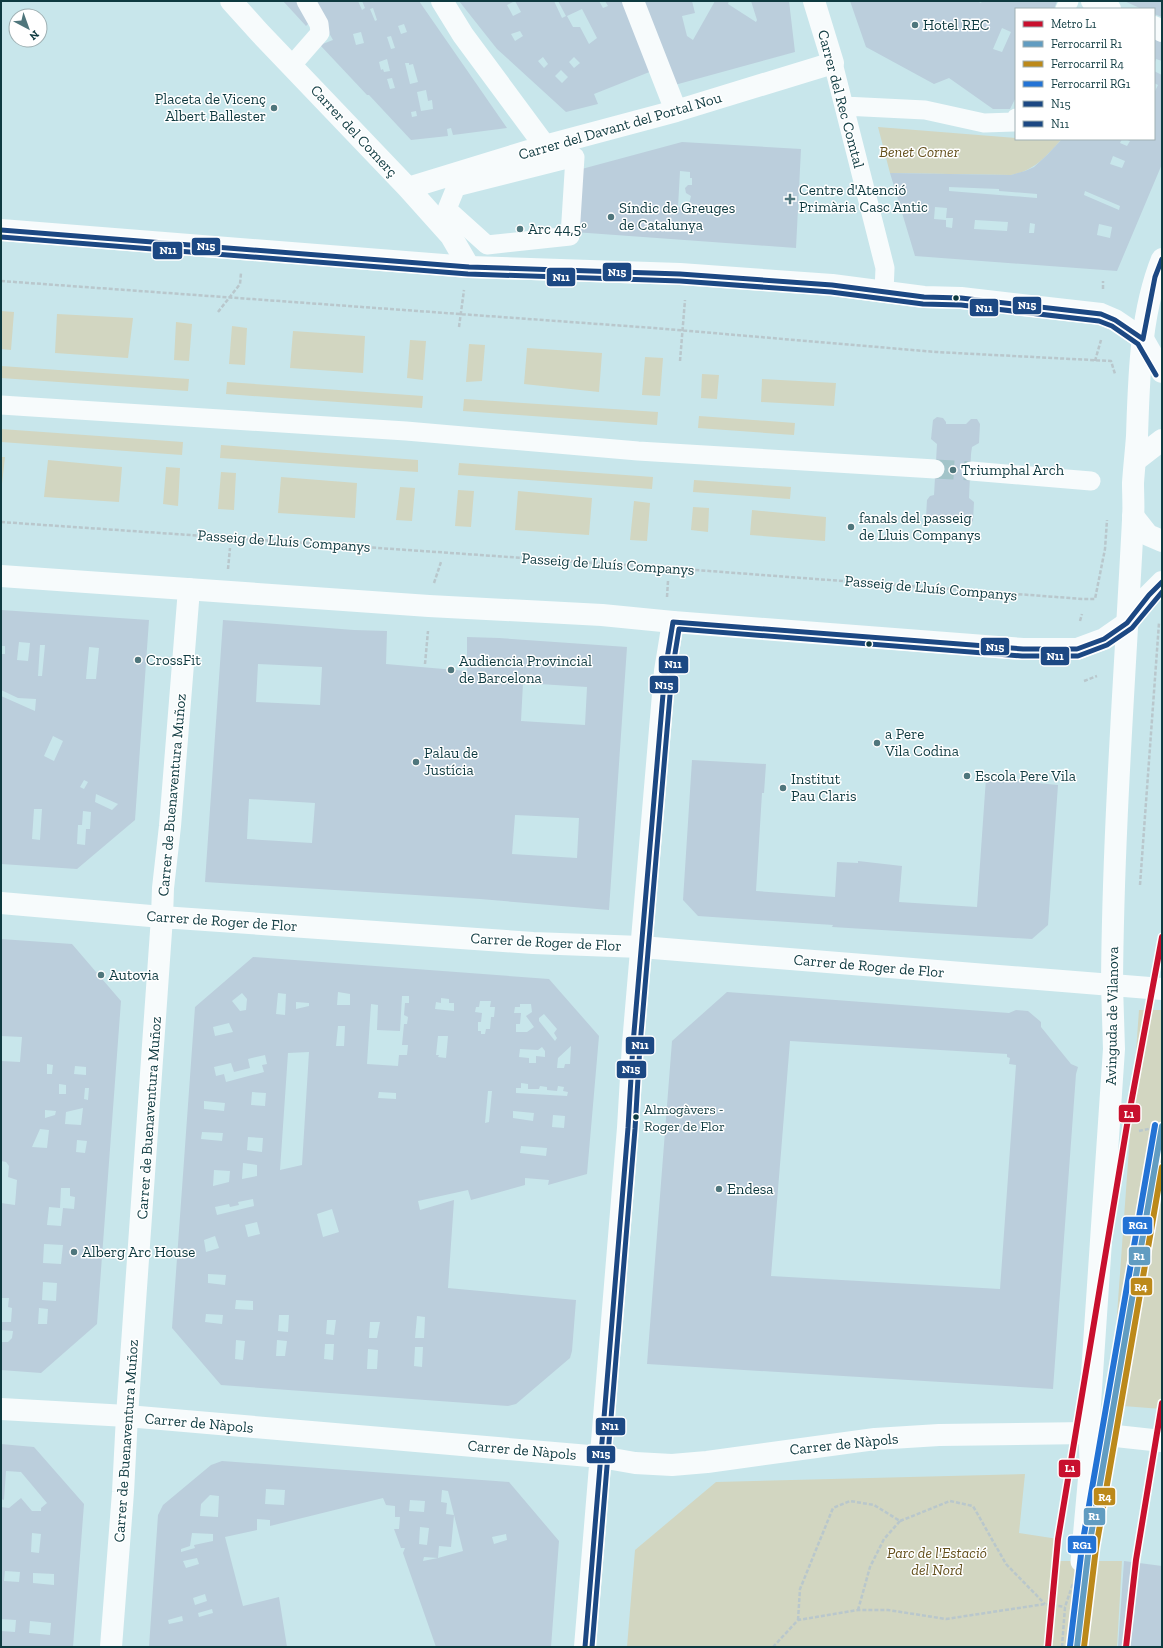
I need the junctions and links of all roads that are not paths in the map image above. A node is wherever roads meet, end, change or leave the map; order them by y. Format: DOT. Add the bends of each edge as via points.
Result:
graph roads {
  1 [pos="232,1"];
  2 [pos="306,1"];
  3 [pos="442,1"];
  4 [pos="633,1"];
  5 [pos="814,1"];
  6 [pos="1092,1"];
  7 [pos="1108,8"];
  8 [pos="833,63"];
  9 [pos="292,65"];
  10 [pos="844,106"];
  11 [pos="676,111"];
  12 [pos="1015,120"];
  13 [pos="545,146"];
  14 [pos="574,157"];
  15 [pos="408,188"];
  16 [pos="1,230"];
  17 [pos="1162,259"];
  18 [pos="467,275"];
  19 [pos="884,292"];
  20 [pos="1143,338"];
  21 [pos="1162,372"];
  22 [pos="1,405"];
  23 [pos="1162,440"];
  24 [pos="1136,460"];
  25 [pos="935,469"];
  26 [pos="971,471"];
  27 [pos="1091,481"];
  28 [pos="1133,516"];
  29 [pos="1162,541"];
  30 [pos="1,576"];
  31 [pos="1162,582"];
  32 [pos="189,589"];
  33 [pos="670,613"];
  34 [pos="1127,623"];
  35 [pos="1,902"];
  36 [pos="162,917"];
  37 [pos="641,947"];
  38 [pos="1112,985"];
  39 [pos="1162,989"];
  40 [pos="1,1409"];
  41 [pos="127,1416"];
  42 [pos="1088,1433"];
  43 [pos="1162,1440"];
  44 [pos="601,1457"];
  45 [pos="1080,1562"];
  46 [pos="111,1647"];
  47 [pos="585,1647"];
  1 -- 9 [label="street, Carrer del Comerç"];
  2 -- 9 [label="street" via="319,24 320,33"];
  3 -- 13 [label="street" via="463,35"];
  4 -- 11 [label="street"];
  5 -- 8 [label="street, Carrer del Rec Comtal"];
  6 -- 7 [label="street"];
  8 -- 10 [label="street, Carrer del Rec Comtal"];
  8 -- 11 [label="street, Carrer del Davant del Portal Nou"];
  9 -- 15 [label="street, Carrer del Comerç"];
  10 -- 12 [label="street" via="925,110 984,123"];
  10 -- 19 [label="street, Carrer del Rec Comtal" via="884,262"];
  11 -- 13 [label="street, Carrer del Davant del Portal Nou"];
  13 -- 15 [label="street, Carrer del Davant del Portal Nou"];
  14 -- 14 [label="street" via="570,236 487,245 447,209 456,187"];
  15 -- 18 [label="street, Carrer del Comerç" via="450,236"];
  16 -- 18 [label="street"];
  17 -- 20 [label="street" via="1155,277"];
  18 -- 19 [label="street" via="680,274"];
  19 -- 20 [label="street" via="1101,314"];
  20 -- 21 [label="street"];
  20 -- 24 [label="street"];
  22 -- 25 [label="street"];
  23 -- 24 [label="street"];
  24 -- 28 [label="street"];
  26 -- 27 [label="street"];
  28 -- 29 [label="street" via="1148,535"];
  28 -- 34 [label="street"];
  30 -- 32 [label="street"];
  31 -- 34 [label="street"];
  32 -- 33 [label="street" via="602,615"];
  32 -- 36 [label="street, Carrer de Buenaventura Muñoz"];
  33 -- 34 [label="street" via="1023,649 1077,649 1104,638"];
  33 -- 37 [label="street"];
  34 -- 38 [label="street, Avinguda de Vilanova" via="1113,898"];
  35 -- 36 [label="street, Carrer de Roger de Flor"];
  36 -- 37 [label="street, Carrer de Roger de Flor" via="533,943"];
  36 -- 41 [label="street, Carrer de Buenaventura Muñoz"];
  37 -- 38 [label="street, Carrer de Roger de Flor"];
  37 -- 44 [label="street"];
  38 -- 39 [label="street, Carrer de Roger de Flor"];
  38 -- 42 [label="street, Avinguda de Vilanova" via="1114,1049"];
  40 -- 41 [label="street, Carrer de Nàpols"];
  41 -- 44 [label="street, Carrer de Nàpols"];
  41 -- 46 [label="street, Carrer de Buenaventura Muñoz"];
  42 -- 43 [label="street, Carrer de Nàpols"];
  42 -- 44 [label="street, Carrer de Nàpols" via="939,1434 875,1439 672,1465 635,1463"];
  42 -- 45 [label="street" via="1089,1462"];
  44 -- 47 [label="street"];
}
